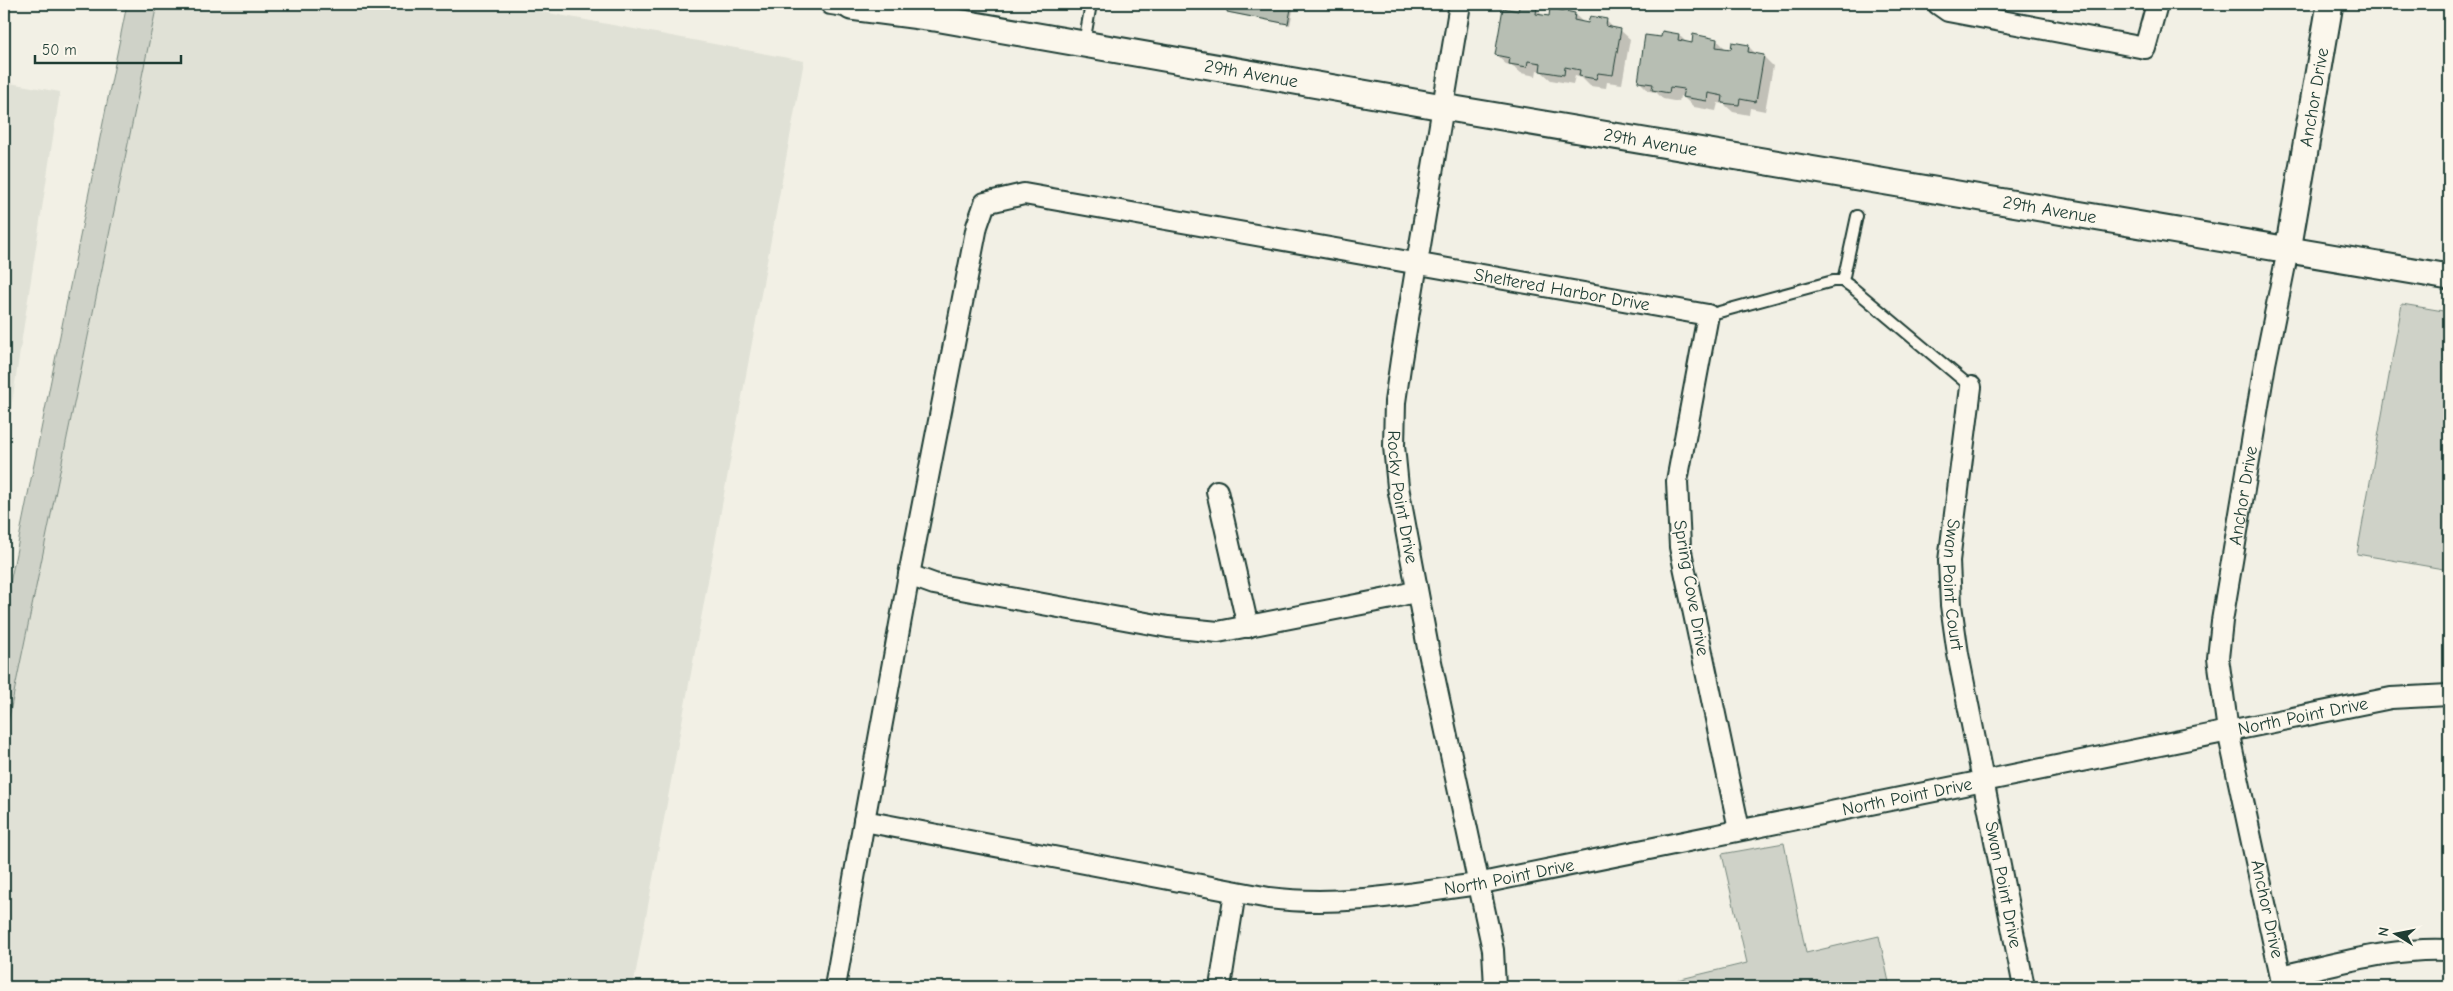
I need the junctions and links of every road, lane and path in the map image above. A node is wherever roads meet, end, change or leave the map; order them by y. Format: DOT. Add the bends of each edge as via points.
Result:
graph roads {
  1 [pos="1091,4"];
  2 [pos="1460,4"];
  3 [pos="1938,4"];
  4 [pos="2157,4"];
  5 [pos="2330,4"];
  6 [pos="844,5"];
  7 [pos="1084,44"];
  8 [pos="1442,108"];
  9 [pos="1857,216"];
  10 [pos="2288,250"];
  11 [pos="1416,264"];
  12 [pos="2449,277"];
  13 [pos="1843,281"];
  14 [pos="1708,315"];
  15 [pos="1971,387"];
  16 [pos="1217,491"];
  17 [pos="909,575"];
  18 [pos="1417,591"];
  19 [pos="1248,627"];
  20 [pos="2449,695"];
  21 [pos="2228,731"];
  22 [pos="1982,781"];
  23 [pos="864,821"];
  24 [pos="1739,830"];
  25 [pos="1477,884"];
  26 [pos="1235,892"];
  27 [pos="2449,950"];
  28 [pos="2282,981"];
  29 [pos="835,987"];
  30 [pos="1220,987"];
  31 [pos="1495,987"];
  32 [pos="2024,987"];
  1 -- 7 [label="lane"];
  2 -- 8 [label="street, Rocky Point Drive"];
  3 -- 4 [label="street" via="1948,11 2145,48"];
  5 -- 10 [label="street, Anchor Drive"];
  6 -- 7 [label="street, 29th Avenue"];
  7 -- 8 [label="street, 29th Avenue"];
  8 -- 10 [label="street, 29th Avenue"];
  8 -- 11 [label="street, Rocky Point Drive"];
  9 -- 13 [label="lane"];
  10 -- 12 [label="street, 29th Avenue"];
  10 -- 21 [label="street, Anchor Drive" via="2265,364 2222,621 2218,658"];
  11 -- 14 [label="street, Sheltered Harbor Drive"];
  11 -- 17 [label="street, Sheltered Harbor Drive" via="1024,194 985,203 977,226"];
  11 -- 18 [label="street, Rocky Point Drive" via="1396,402 1394,446"];
  13 -- 14 [label="lane" via="1832,281"];
  13 -- 15 [label="lane"];
  14 -- 24 [label="street, Spring Cove Drive" via="1677,481 1677,509 1680,547"];
  15 -- 22 [label="street, Swan Point Court" via="1949,561 1958,654"];
  16 -- 19 [label="street"];
  17 -- 19 [label="street" via="934,584 1168,627 1218,632"];
  17 -- 23 [label="street"];
  18 -- 19 [label="street"];
  18 -- 25 [label="street, Rocky Point Drive"];
  20 -- 21 [label="street, North Point Drive" via="2391,698"];
  21 -- 22 [label="street, North Point Drive"];
  21 -- 28 [label="street, Anchor Drive"];
  22 -- 24 [label="street, North Point Drive"];
  22 -- 32 [label="street, Swan Point Drive"];
  23 -- 26 [label="street, North Point Drive"];
  23 -- 29 [label="street"];
  24 -- 25 [label="street, North Point Drive"];
  25 -- 26 [label="street, North Point Drive" via="1363,901 1302,902"];
  25 -- 31 [label="street, Rocky Point Drive" via="1492,950"];
  26 -- 30 [label="street"];
  27 -- 28 [label="street" via="2396,951"];
}
